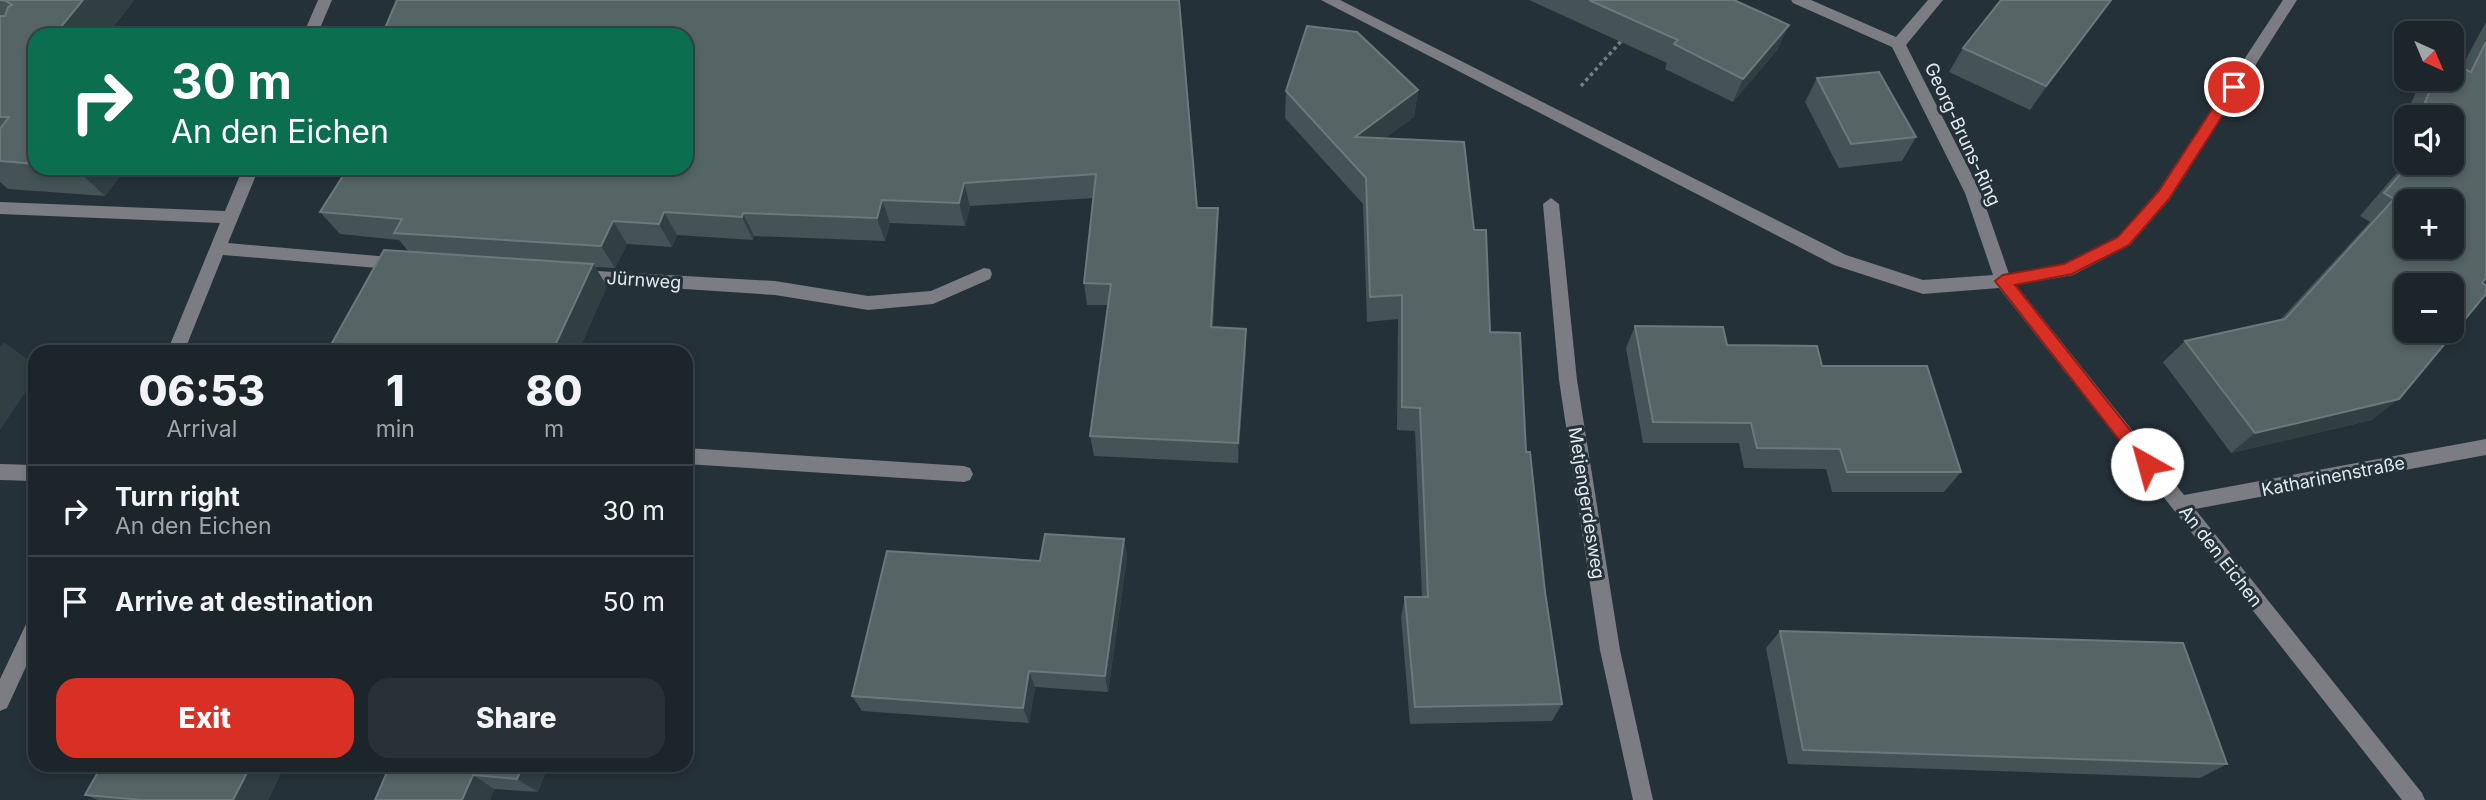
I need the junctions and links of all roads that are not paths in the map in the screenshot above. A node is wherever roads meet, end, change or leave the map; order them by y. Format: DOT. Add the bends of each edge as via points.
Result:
graph roads {
  1 [pos="325,0"];
  2 [pos="1328,0"];
  3 [pos="1798,0"];
  4 [pos="1936,0"];
  5 [pos="2290,0"];
  6 [pos="313,28"];
  7 [pos="1898,44"];
  8 [pos="248,175"];
  9 [pos="1551,204"];
  10 [pos="0,208"];
  11 [pos="229,217"];
  12 [pos="216,248"];
  13 [pos="420,265"];
  14 [pos="555,274"];
  15 [pos="984,274"];
  16 [pos="2003,281"];
  17 [pos="178,345"];
  18 [pos="2486,447"];
  19 [pos="693,456"];
  20 [pos="0,472"];
  21 [pos="28,472"];
  22 [pos="964,474"];
  23 [pos="2180,504"];
  24 [pos="28,641"];
  25 [pos="0,701"];
  26 [pos="1643,800"];
  27 [pos="2415,800"];
  1 -- 6 [label="street"];
  2 -- 16 [label="street" via="1840,260 1923,287"];
  3 -- 7 [label="street"];
  4 -- 7 [label="street"];
  5 -- 16 [label="street" via="2164,195 2124,241 2067,270"];
  7 -- 16 [label="street, Georg-Bruns-Ring" via="1973,193"];
  8 -- 11 [label="street"];
  9 -- 26 [label="street, Metjengerdesweg" via="1568,380 1610,650"];
  10 -- 11 [label="street"];
  11 -- 12 [label="street"];
  12 -- 13 [label="street"];
  12 -- 17 [label="street"];
  14 -- 15 [label="street, Jürnweg" via="775,288 868,303 933,297"];
  16 -- 23 [label="street, An den Eichen"];
  18 -- 23 [label="street, Katharinenstraße"];
  19 -- 22 [label="street"];
  20 -- 21 [label="street"];
  23 -- 27 [label="street, An den Eichen"];
  24 -- 25 [label="street"];
}
